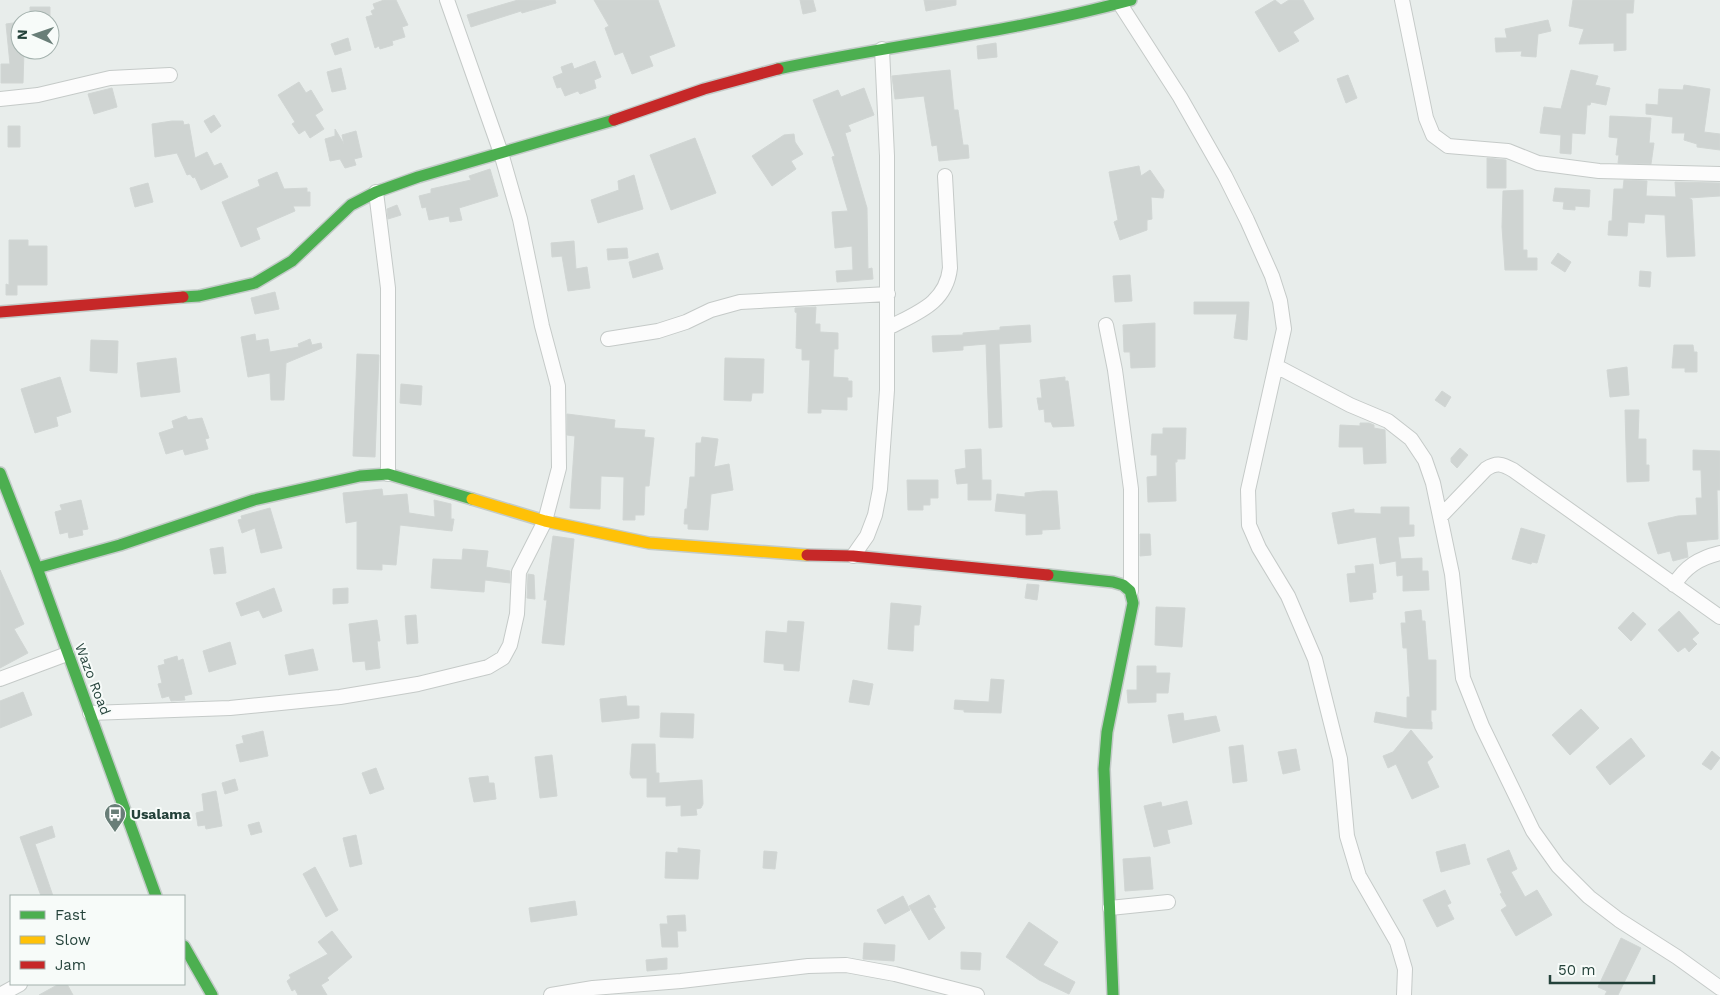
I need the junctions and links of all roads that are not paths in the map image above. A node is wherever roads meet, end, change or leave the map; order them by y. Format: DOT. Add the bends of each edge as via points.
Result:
graph roads {
  1 [pos="447,0"];
  2 [pos="1402,0"];
  3 [pos="1126,2"];
  4 [pos="882,49"];
  5 [pos="170,75"];
  6 [pos="0,99"];
  7 [pos="502,153"];
  8 [pos="1720,174"];
  9 [pos="945,176"];
  10 [pos="376,192"];
  11 [pos="888,294"];
  12 [pos="0,312"];
  13 [pos="1106,325"];
  14 [pos="888,328"];
  15 [pos="608,339"];
  16 [pos="1276,366"];
  17 [pos="0,473"];
  18 [pos="388,474"];
  19 [pos="1440,518"];
  20 [pos="545,521"];
  21 [pos="1720,553"];
  22 [pos="853,556"];
  23 [pos="37,568"];
  24 [pos="1674,585"];
  25 [pos="1131,591"];
  26 [pos="1720,617"];
  27 [pos="67,654"];
  28 [pos="0,679"];
  29 [pos="90,714"];
  30 [pos="156,895"];
  31 [pos="1168,902"];
  32 [pos="1110,908"];
  33 [pos="185,948"];
  34 [pos="18,985"];
  35 [pos="1720,988"];
  36 [pos="944,990"];
  37 [pos="0,995"];
  38 [pos="212,995"];
  39 [pos="551,995"];
  40 [pos="977,995"];
  41 [pos="1113,995"];
  42 [pos="1404,995"];
  1 -- 7 [label="street"];
  2 -- 8 [label="street" via="1426,118 1433,135 1448,146 1508,151 1538,163 1599,171"];
  3 -- 4 [label="street" via="1000,31"];
  3 -- 16 [label="street" via="1206,141 1268,268 1280,301 1284,329"];
  4 -- 7 [label="street" via="779,69"];
  4 -- 11 [label="street" via="886,103"];
  5 -- 6 [label="street" via="110,78 38,95"];
  7 -- 10 [label="street"];
  7 -- 20 [label="street" via="558,386 558,468"];
  9 -- 14 [label="street" via="949,281 934,301"];
  10 -- 12 [label="street" via="351,205 292,261 255,283 199,296"];
  10 -- 18 [label="street" via="388,288"];
  11 -- 14 [label="street"];
  11 -- 15 [label="street" via="740,302 658,330"];
  13 -- 25 [label="street" via="1131,489"];
  14 -- 22 [label="street" via="880,489 867,536"];
  16 -- 19 [label="street" via="1388,421 1411,439 1425,460"];
  16 -- 42 [label="street" via="1248,490 1249,525 1288,596 1315,659 1340,759 1347,836 1358,876 1397,942 1405,969"];
  17 -- 23 [label="street, Wazo Road"];
  18 -- 20 [label="street"];
  18 -- 23 [label="street" via="360,476 254,500 120,545"];
  19 -- 24 [label="street" via="1486,469 1500,464 1514,470"];
  19 -- 35 [label="street" via="1452,574 1463,678 1482,726 1533,831 1558,866 1589,897"];
  20 -- 22 [label="street" via="649,543 784,555"];
  20 -- 29 [label="street" via="519,572 517,614 510,645 502,658 488,667 418,684 340,697 230,708"];
  21 -- 24 [label="street" via="1682,571"];
  22 -- 25 [label="street" via="1100,580 1127,586"];
  23 -- 27 [label="street, Wazo Road"];
  24 -- 26 [label="street"];
  25 -- 32 [label="street" via="1133,603 1107,732 1104,769"];
  27 -- 28 [label="street"];
  27 -- 29 [label="street, Wazo Road"];
  29 -- 30 [label="street, Wazo Road"];
  31 -- 32 [label="street"];
  32 -- 41 [label="street"];
  33 -- 38 [label="street"];
  34 -- 37 [label="street"];
  36 -- 39 [label="street" via="846,965 808,966"];
  36 -- 40 [label="street"];
}
